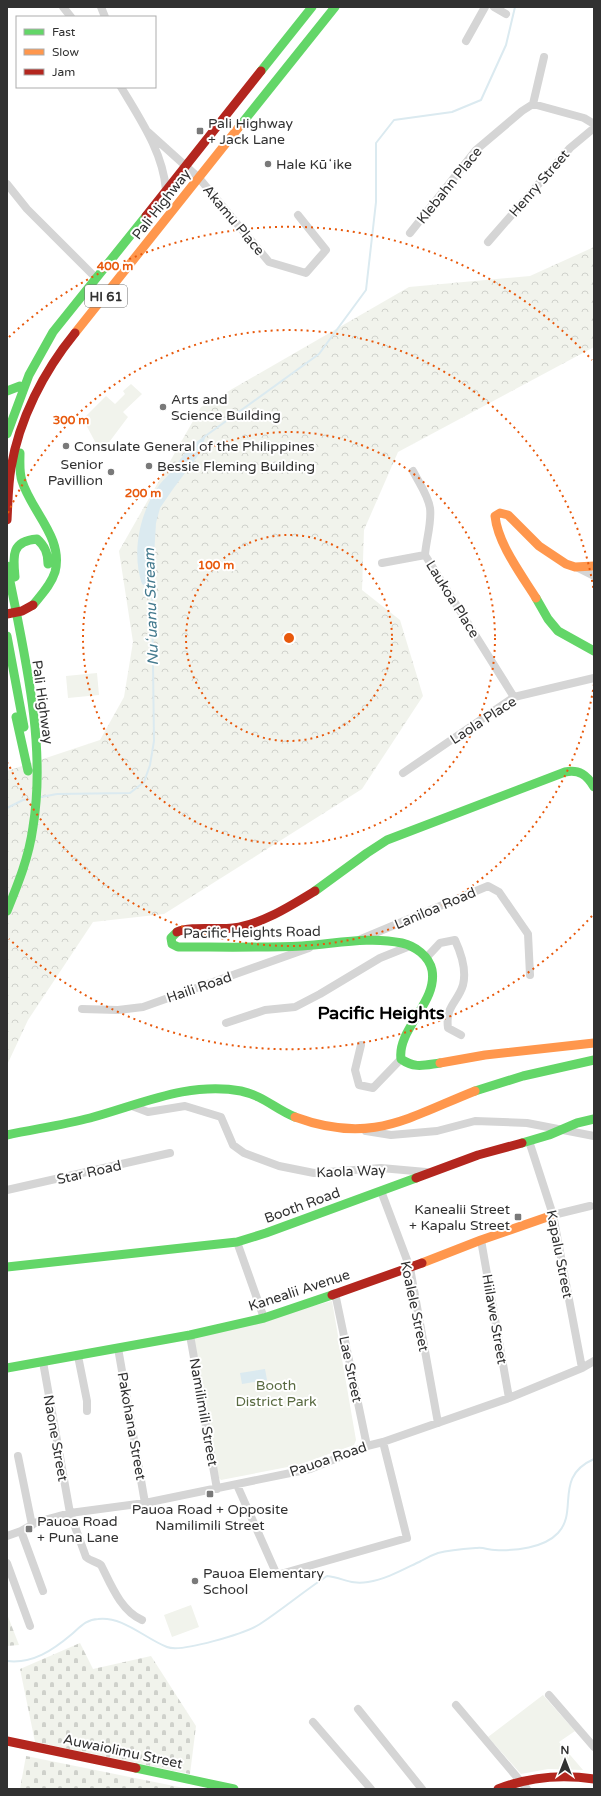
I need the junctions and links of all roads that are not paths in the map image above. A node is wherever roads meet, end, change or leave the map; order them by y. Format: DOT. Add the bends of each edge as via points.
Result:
graph roads {
  1 [pos="63,7"];
  2 [pos="312,7"];
  3 [pos="335,7"];
  4 [pos="485,7"];
  5 [pos="494,7"];
  6 [pos="506,14"];
  7 [pos="70,16"];
  8 [pos="466,41"];
  9 [pos="544,57"];
  10 [pos="122,88"];
  11 [pos="533,104"];
  12 [pos="594,124"];
  13 [pos="594,128"];
  14 [pos="148,132"];
  15 [pos="186,168"];
  16 [pos="199,178"];
  17 [pos="7,184"];
  18 [pos="166,192"];
  19 [pos="298,215"];
  20 [pos="410,233"];
  21 [pos="488,242"];
  22 [pos="96,278"];
  23 [pos="29,375"];
  24 [pos="20,386"];
  25 [pos="7,391"];
  26 [pos="7,408"];
  27 [pos="24,420"];
  28 [pos="7,434"];
  29 [pos="413,471"];
  30 [pos="7,520"];
  31 [pos="425,555"];
  32 [pos="382,563"];
  33 [pos="7,566"];
  34 [pos="594,566"];
  35 [pos="575,567"];
  36 [pos="594,576"];
  37 [pos="31,601"];
  38 [pos="7,607"];
  39 [pos="7,614"];
  40 [pos="16,618"];
  41 [pos="7,636"];
  42 [pos="594,651"];
  43 [pos="594,678"];
  44 [pos="7,683"];
  45 [pos="514,697"];
  46 [pos="28,771"];
  47 [pos="403,772"];
  48 [pos="27,786"];
  49 [pos="594,787"];
  50 [pos="29,806"];
  51 [pos="24,826"];
  52 [pos="13,869"];
  53 [pos="7,887"];
  54 [pos="7,911"];
  55 [pos="351,943"];
  56 [pos="313,946"];
  57 [pos="410,946"];
  58 [pos="426,958"];
  59 [pos="530,975"];
  60 [pos="82,1009"];
  61 [pos="226,1023"];
  62 [pos="461,1034"];
  63 [pos="594,1044"];
  64 [pos="361,1045"];
  65 [pos="401,1059"];
  66 [pos="594,1060"];
  67 [pos="132,1106"];
  68 [pos="594,1119"];
  69 [pos="363,1129"];
  70 [pos="564,1129"];
  71 [pos="7,1135"];
  72 [pos="594,1136"];
  73 [pos="529,1141"];
  74 [pos="170,1154"];
  75 [pos="430,1173"];
  76 [pos="7,1190"];
  77 [pos="381,1191"];
  78 [pos="590,1206"];
  79 [pos="553,1216"];
  80 [pos="481,1240"];
  81 [pos="237,1242"];
  82 [pos="7,1267"];
  83 [pos="410,1268"];
  84 [pos="335,1293"];
  85 [pos="264,1318"];
  86 [pos="190,1335"];
  87 [pos="118,1348"];
  88 [pos="78,1356"];
  89 [pos="594,1361"];
  90 [pos="43,1362"];
  91 [pos="7,1368"];
  92 [pos="582,1368"];
  93 [pos="509,1398"];
  94 [pos="87,1411"];
  95 [pos="438,1423"];
  96 [pos="383,1442"];
  97 [pos="367,1446"];
  98 [pos="18,1456"];
  99 [pos="236,1485"];
  100 [pos="217,1488"];
  101 [pos="145,1503"];
  102 [pos="70,1513"];
  103 [pos="32,1525"];
  104 [pos="21,1531"];
  105 [pos="7,1536"];
  106 [pos="7,1563"];
  107 [pos="43,1591"];
  108 [pos="142,1620"];
  109 [pos="30,1626"];
  110 [pos="549,1695"];
  111 [pos="456,1705"];
  112 [pos="358,1709"];
  113 [pos="312,1722"];
  114 [pos="7,1741"];
  115 [pos="594,1746"];
  116 [pos="594,1779"];
  117 [pos="521,1781"];
  118 [pos="234,1789"];
  119 [pos="371,1789"];
  120 [pos="422,1789"];
  121 [pos="498,1789"];
  122 [pos="527,1789"];
  1 -- 7 [label="street"];
  2 -- 15 [label="main road, Pali Highway / HI 61"];
  3 -- 16 [label="main road, Pali Highway / HI 61"];
  4 -- 8 [label="street"];
  5 -- 6 [label="street"];
  9 -- 11 [label="street"];
  10 -- 14 [label="street"];
  11 -- 12 [label="street" via="584,118"];
  11 -- 20 [label="street, Klebahn Place" via="476,150"];
  13 -- 21 [label="street, Henry Street" via="570,148"];
  14 -- 15 [label="street, Akamu Place"];
  14 -- 18 [label="street" via="159,161"];
  15 -- 16 [label="street, Akamu Place"];
  15 -- 18 [label="main road, Pali Highway / HI 61"];
  16 -- 19 [label="street, Akamu Place" via="269,262 306,273 326,250"];
  16 -- 27 [label="main road, Pali Highway / HI 61" via="65,345 47,372"];
  17 -- 22 [label="street" via="27,209"];
  18 -- 22 [label="main road, Pali Highway / HI 61"];
  22 -- 23 [label="main road, Pali Highway / HI 61" via="53,332"];
  23 -- 24 [label="main road"];
  23 -- 28 [label="main road, Pali Highway / HI 61"];
  24 -- 25 [label="main road"];
  24 -- 26 [label="main road"];
  27 -- 30 [label="main road, Pali Highway / HI 61" via="13,453"];
  27 -- 37 [label="main road" via="20,449 23,484 55,543 57,555 50,584"];
  29 -- 31 [label="street, Laukoa Place" via="430,508"];
  31 -- 32 [label="street"];
  31 -- 45 [label="street, Laukoa Place"];
  33 -- 40 [label="main road, Pali Highway"];
  34 -- 35 [label="main road"];
  35 -- 36 [label="street"];
  35 -- 42 [label="main road" via="539,546 508,515 500,512 495,516 501,540 548,619 565,636"];
  37 -- 38 [label="main road"];
  37 -- 39 [label="main road, bridge" via="22,610"];
  37 -- 40 [label="main road" via="47,570 48,552 37,539 24,540 14,554"];
  40 -- 50 [label="main road, Pali Highway" via="34,723 38,773"];
  41 -- 46 [label="main road, Pali Highway" via="24,722"];
  43 -- 45 [label="street, Laola Place"];
  44 -- 46 [label="main road"];
  45 -- 47 [label="street, Laola Place"];
  46 -- 48 [label="main road, Pali Highway"];
  49 -- 56 [label="main road, Pacific Heights Road" via="584,774 565,772 387,840 371,849 326,884 260,921 236,928 178,931 171,938 172,944 178,947"];
  50 -- 51 [label="main road, Pali Highway"];
  50 -- 54 [label="main road, Pali Highway" via="26,858"];
  52 -- 53 [label="main road"];
  55 -- 56 [label="main road, Pacific Heights Road"];
  55 -- 57 [label="main road, Pacific Heights Road" via="385,942"];
  55 -- 59 [label="street, Laniloa Road" via="488,886 499,892 528,934"];
  56 -- 60 [label="street, Haili Road" via="143,1007 118,1010"];
  57 -- 58 [label="main road, Pacific Heights Road"];
  57 -- 61 [label="street" via="380,958 295,1006 265,1010"];
  58 -- 62 [label="street" via="440,943 455,940 464,958 463,984 446,1016 448,1028"];
  58 -- 65 [label="main road" via="432,969 432,981 426,998 401,1045"];
  63 -- 65 [label="main road" via="485,1055 420,1066 409,1065"];
  64 -- 65 [label="street" via="355,1070 359,1085 373,1088"];
  66 -- 69 [label="main road" via="516,1076 417,1115 375,1128"];
  67 -- 69 [label="main road" via="185,1092 233,1090 265,1099 300,1118"];
  67 -- 71 [label="main road" via="70,1123"];
  67 -- 75 [label="street, Kaola Way" via="148,1112 185,1106 221,1117 233,1145 244,1153 279,1166 314,1174 381,1168"];
  68 -- 70 [label="main road, Booth Road"];
  69 -- 70 [label="street" via="368,1133 391,1135 437,1131 474,1121 527,1123"];
  70 -- 72 [label="street"];
  70 -- 73 [label="main road, Booth Road"];
  73 -- 75 [label="main road, Booth Road" via="478,1155"];
  73 -- 79 [label="street, Kapalu Street"];
  74 -- 76 [label="street, Star Road"];
  75 -- 77 [label="main road, Booth Road"];
  77 -- 81 [label="main road, Booth Road"];
  77 -- 83 [label="street, Koalele Street"];
  78 -- 79 [label="street, Kanealii Avenue"];
  79 -- 80 [label="main road, Kanealii Avenue"];
  79 -- 92 [label="street, Kapalu Street"];
  80 -- 83 [label="main road, Kanealii Avenue"];
  80 -- 93 [label="street, Hiilawe Street"];
  81 -- 82 [label="main road, Booth Road"];
  81 -- 85 [label="street"];
  83 -- 84 [label="main road, Kanealii Avenue"];
  83 -- 95 [label="street, Koalele Street"];
  84 -- 85 [label="main road, Kanealii Avenue"];
  84 -- 97 [label="street, Lae Street"];
  85 -- 86 [label="main road, Kanealii Avenue"];
  86 -- 87 [label="main road, Kanealii Avenue"];
  86 -- 100 [label="street, Namilimili Street"];
  87 -- 88 [label="main road, Kanealii Avenue"];
  87 -- 101 [label="street, Pakohana Street"];
  88 -- 90 [label="main road, Kanealii Avenue"];
  88 -- 94 [label="street"];
  89 -- 92 [label="street, Pauoa Road"];
  90 -- 91 [label="main road, Kanealii Avenue"];
  90 -- 102 [label="street, Naone Street"];
  92 -- 93 [label="street, Pauoa Road"];
  93 -- 95 [label="street, Pauoa Road"];
  95 -- 96 [label="street, Pauoa Road"];
  96 -- 97 [label="street, Pauoa Road"];
  96 -- 99 [label="street" via="407,1538 277,1575"];
  97 -- 99 [label="street, Pauoa Road" via="310,1469"];
  98 -- 103 [label="street"];
  99 -- 100 [label="street, Pauoa Road"];
  100 -- 101 [label="street, Pauoa Road"];
  101 -- 102 [label="street, Pauoa Road"];
  102 -- 103 [label="street, Pauoa Road"];
  102 -- 108 [label="street, Naone Street" via="86,1557 100,1565 123,1605"];
  103 -- 104 [label="street, Pauoa Road"];
  104 -- 105 [label="street, Pauoa Road"];
  104 -- 107 [label="street"];
  106 -- 109 [label="street"];
  110 -- 115 [label="street"];
  111 -- 117 [label="street"];
  112 -- 120 [label="street"];
  113 -- 119 [label="street"];
  114 -- 118 [label="main road, Auwaiolimu Street"];
  116 -- 117 [label="main road" via="548,1776"];
  117 -- 121 [label="main road"];
  117 -- 122 [label="street"];
}
